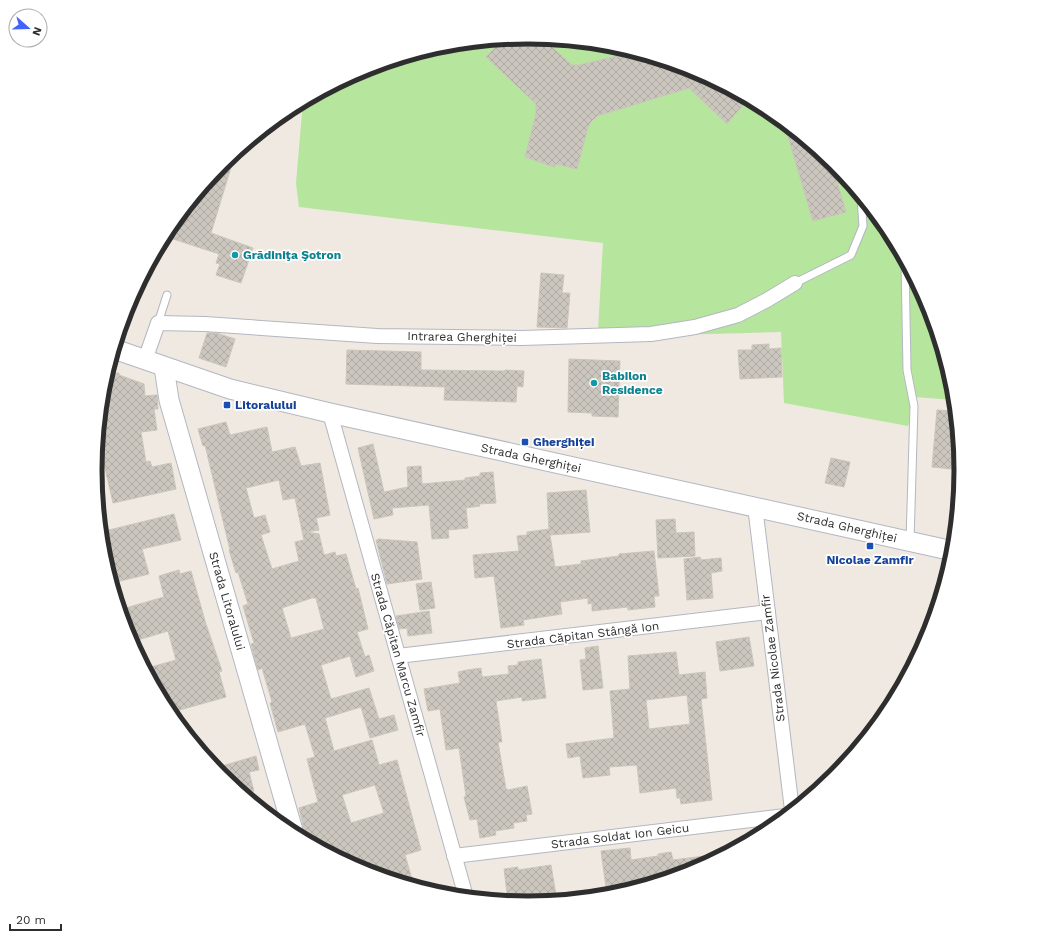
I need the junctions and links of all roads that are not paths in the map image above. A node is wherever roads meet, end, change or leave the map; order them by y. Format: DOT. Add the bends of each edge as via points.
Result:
graph roads {
  1 [pos="862,207"];
  2 [pos="905,273"];
  3 [pos="795,283"];
  4 [pos="167,295"];
  5 [pos="158,323"];
  6 [pos="119,351"];
  7 [pos="145,360"];
  8 [pos="164,367"];
  9 [pos="330,413"];
  10 [pos="755,506"];
  11 [pos="910,541"];
  12 [pos="946,549"];
  13 [pos="768,612"];
  14 [pos="398,656"];
  15 [pos="791,804"];
  16 [pos="774,817"];
  17 [pos="291,824"];
  18 [pos="454,856"];
  19 [pos="464,891"];
  1 -- 3 [label="lane" via="863,226 851,255"];
  2 -- 11 [label="lane" via="907,370 914,406"];
  3 -- 5 [label="street, Intrarea Gherghiței" via="738,315 695,327 651,334 522,338 377,336"];
  4 -- 5 [label="lane"];
  5 -- 7 [label="street"];
  6 -- 7 [label="main road, Strada Gherghiței"];
  7 -- 8 [label="main road, Strada Gherghiței"];
  8 -- 9 [label="main road, Strada Gherghiței" via="230,389"];
  8 -- 17 [label="main road, Strada Litoralului" via="169,400"];
  9 -- 10 [label="main road, Strada Gherghiței"];
  9 -- 14 [label="street, Strada Căpitan Marcu Zamfir"];
  10 -- 11 [label="main road, Strada Gherghiței"];
  10 -- 13 [label="street, Strada Nicolae Zamfir"];
  11 -- 12 [label="main road, Strada Gherghiței"];
  13 -- 14 [label="street, Strada Căpitan Stângă Ion"];
  13 -- 15 [label="street, Strada Nicolae Zamfir"];
  14 -- 18 [label="street, Strada Căpitan Marcu Zamfir"];
  16 -- 18 [label="street, Strada Soldat Ion Geicu"];
  18 -- 19 [label="street, Strada Căpitan Marcu Zamfir"];
}
